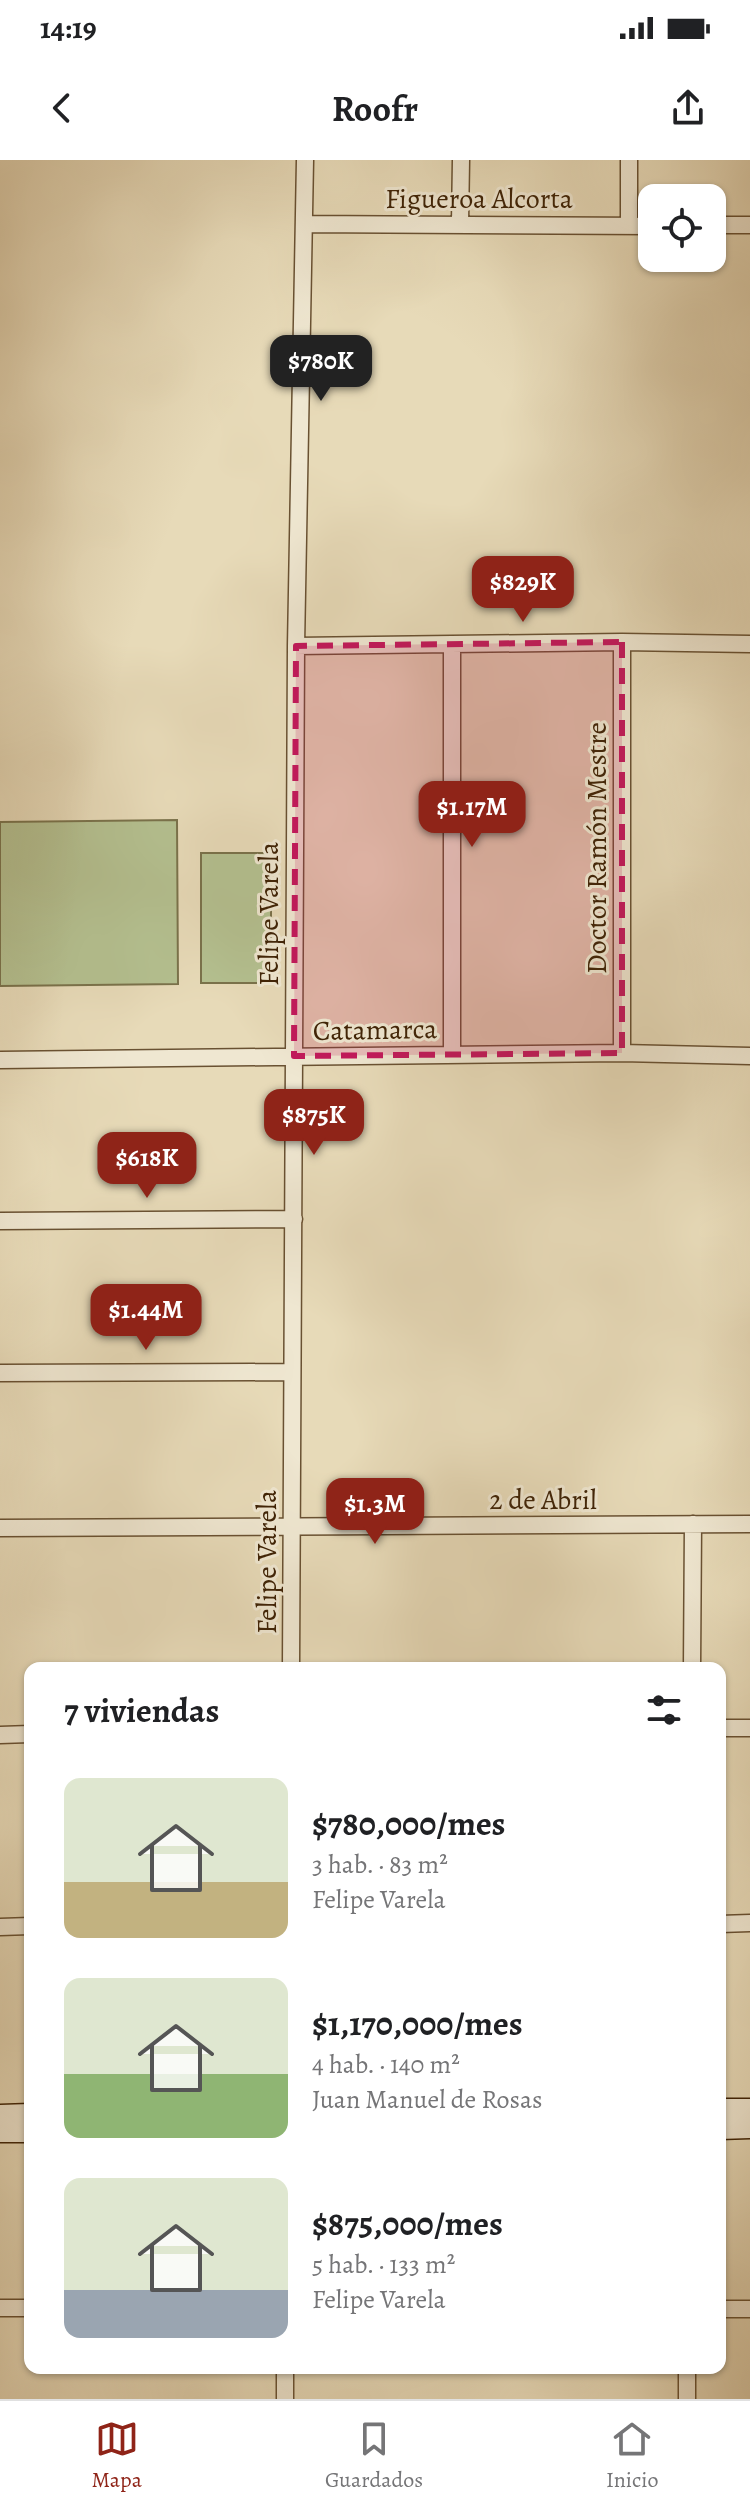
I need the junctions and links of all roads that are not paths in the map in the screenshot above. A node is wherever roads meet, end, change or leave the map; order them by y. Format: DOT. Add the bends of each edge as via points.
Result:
graph roads {
  1 [pos="305,160"];
  2 [pos="461,160"];
  3 [pos="629,160"];
  4 [pos="460,223"];
  5 [pos="305,224"];
  6 [pos="726,225"];
  7 [pos="750,225"];
  8 [pos="629,226"];
  9 [pos="638,226"];
  10 [pos="622,642"];
  11 [pos="452,644"];
  12 [pos="750,644"];
  13 [pos="296,646"];
  14 [pos="622,1053"];
  15 [pos="452,1055"];
  16 [pos="294,1056"];
  17 [pos="750,1056"];
  18 [pos="0,1060"];
  19 [pos="294,1219"];
  20 [pos="0,1221"];
  21 [pos="292,1372"];
  22 [pos="0,1373"];
  23 [pos="693,1524"];
  24 [pos="750,1524"];
  25 [pos="292,1527"];
  26 [pos="0,1528"];
  27 [pos="291,1662"];
  28 [pos="692,1662"];
  29 [pos="726,1728"];
  30 [pos="750,1728"];
  31 [pos="24,1734"];
  32 [pos="0,1735"];
  33 [pos="750,1923"];
  34 [pos="726,1924"];
  35 [pos="24,1926"];
  36 [pos="0,1927"];
  37 [pos="726,2110"];
  38 [pos="750,2110"];
  39 [pos="24,2115"];
  40 [pos="0,2116"];
  41 [pos="750,2127"];
  42 [pos="726,2128"];
  43 [pos="0,2131"];
  44 [pos="24,2131"];
  45 [pos="0,2308"];
  46 [pos="24,2308"];
  47 [pos="726,2309"];
  48 [pos="750,2309"];
  49 [pos="285,2374"];
  50 [pos="687,2374"];
  51 [pos="285,2399"];
  52 [pos="687,2399"];
  1 -- 5 [label="street, Felipe Varela"];
  2 -- 4 [label="street"];
  3 -- 8 [label="street"];
  4 -- 5 [label="street, Figueroa Alcorta"];
  4 -- 8 [label="street, Figueroa Alcorta"];
  5 -- 13 [label="street, Felipe Varela"];
  6 -- 7 [label="street"];
  8 -- 9 [label="street, Figueroa Alcorta"];
  10 -- 11 [label="street"];
  10 -- 12 [label="street"];
  10 -- 14 [label="street, Doctor Ramón Mestre"];
  11 -- 13 [label="street"];
  11 -- 15 [label="street"];
  13 -- 16 [label="street, Felipe Varela"];
  14 -- 15 [label="street, Catamarca"];
  14 -- 17 [label="street, Catamarca"];
  15 -- 16 [label="street, Catamarca"];
  16 -- 18 [label="street, Catamarca"];
  16 -- 19 [label="street, Felipe Varela"];
  19 -- 20 [label="street"];
  19 -- 21 [label="street, Felipe Varela"];
  21 -- 22 [label="street"];
  21 -- 25 [label="street, Felipe Varela"];
  23 -- 24 [label="street, 2 de Abril"];
  23 -- 25 [label="street, 2 de Abril"];
  23 -- 28 [label="street"];
  25 -- 26 [label="street, 2 de Abril"];
  25 -- 27 [label="street, Felipe Varela"];
  29 -- 30 [label="street"];
  31 -- 32 [label="street"];
  33 -- 34 [label="street"];
  35 -- 36 [label="street"];
  37 -- 38 [label="main road"];
  39 -- 40 [label="main road"];
  41 -- 42 [label="main road"];
  43 -- 44 [label="main road"];
  45 -- 46 [label="street"];
  47 -- 48 [label="street"];
  49 -- 51 [label="street"];
  50 -- 52 [label="street"];
}
